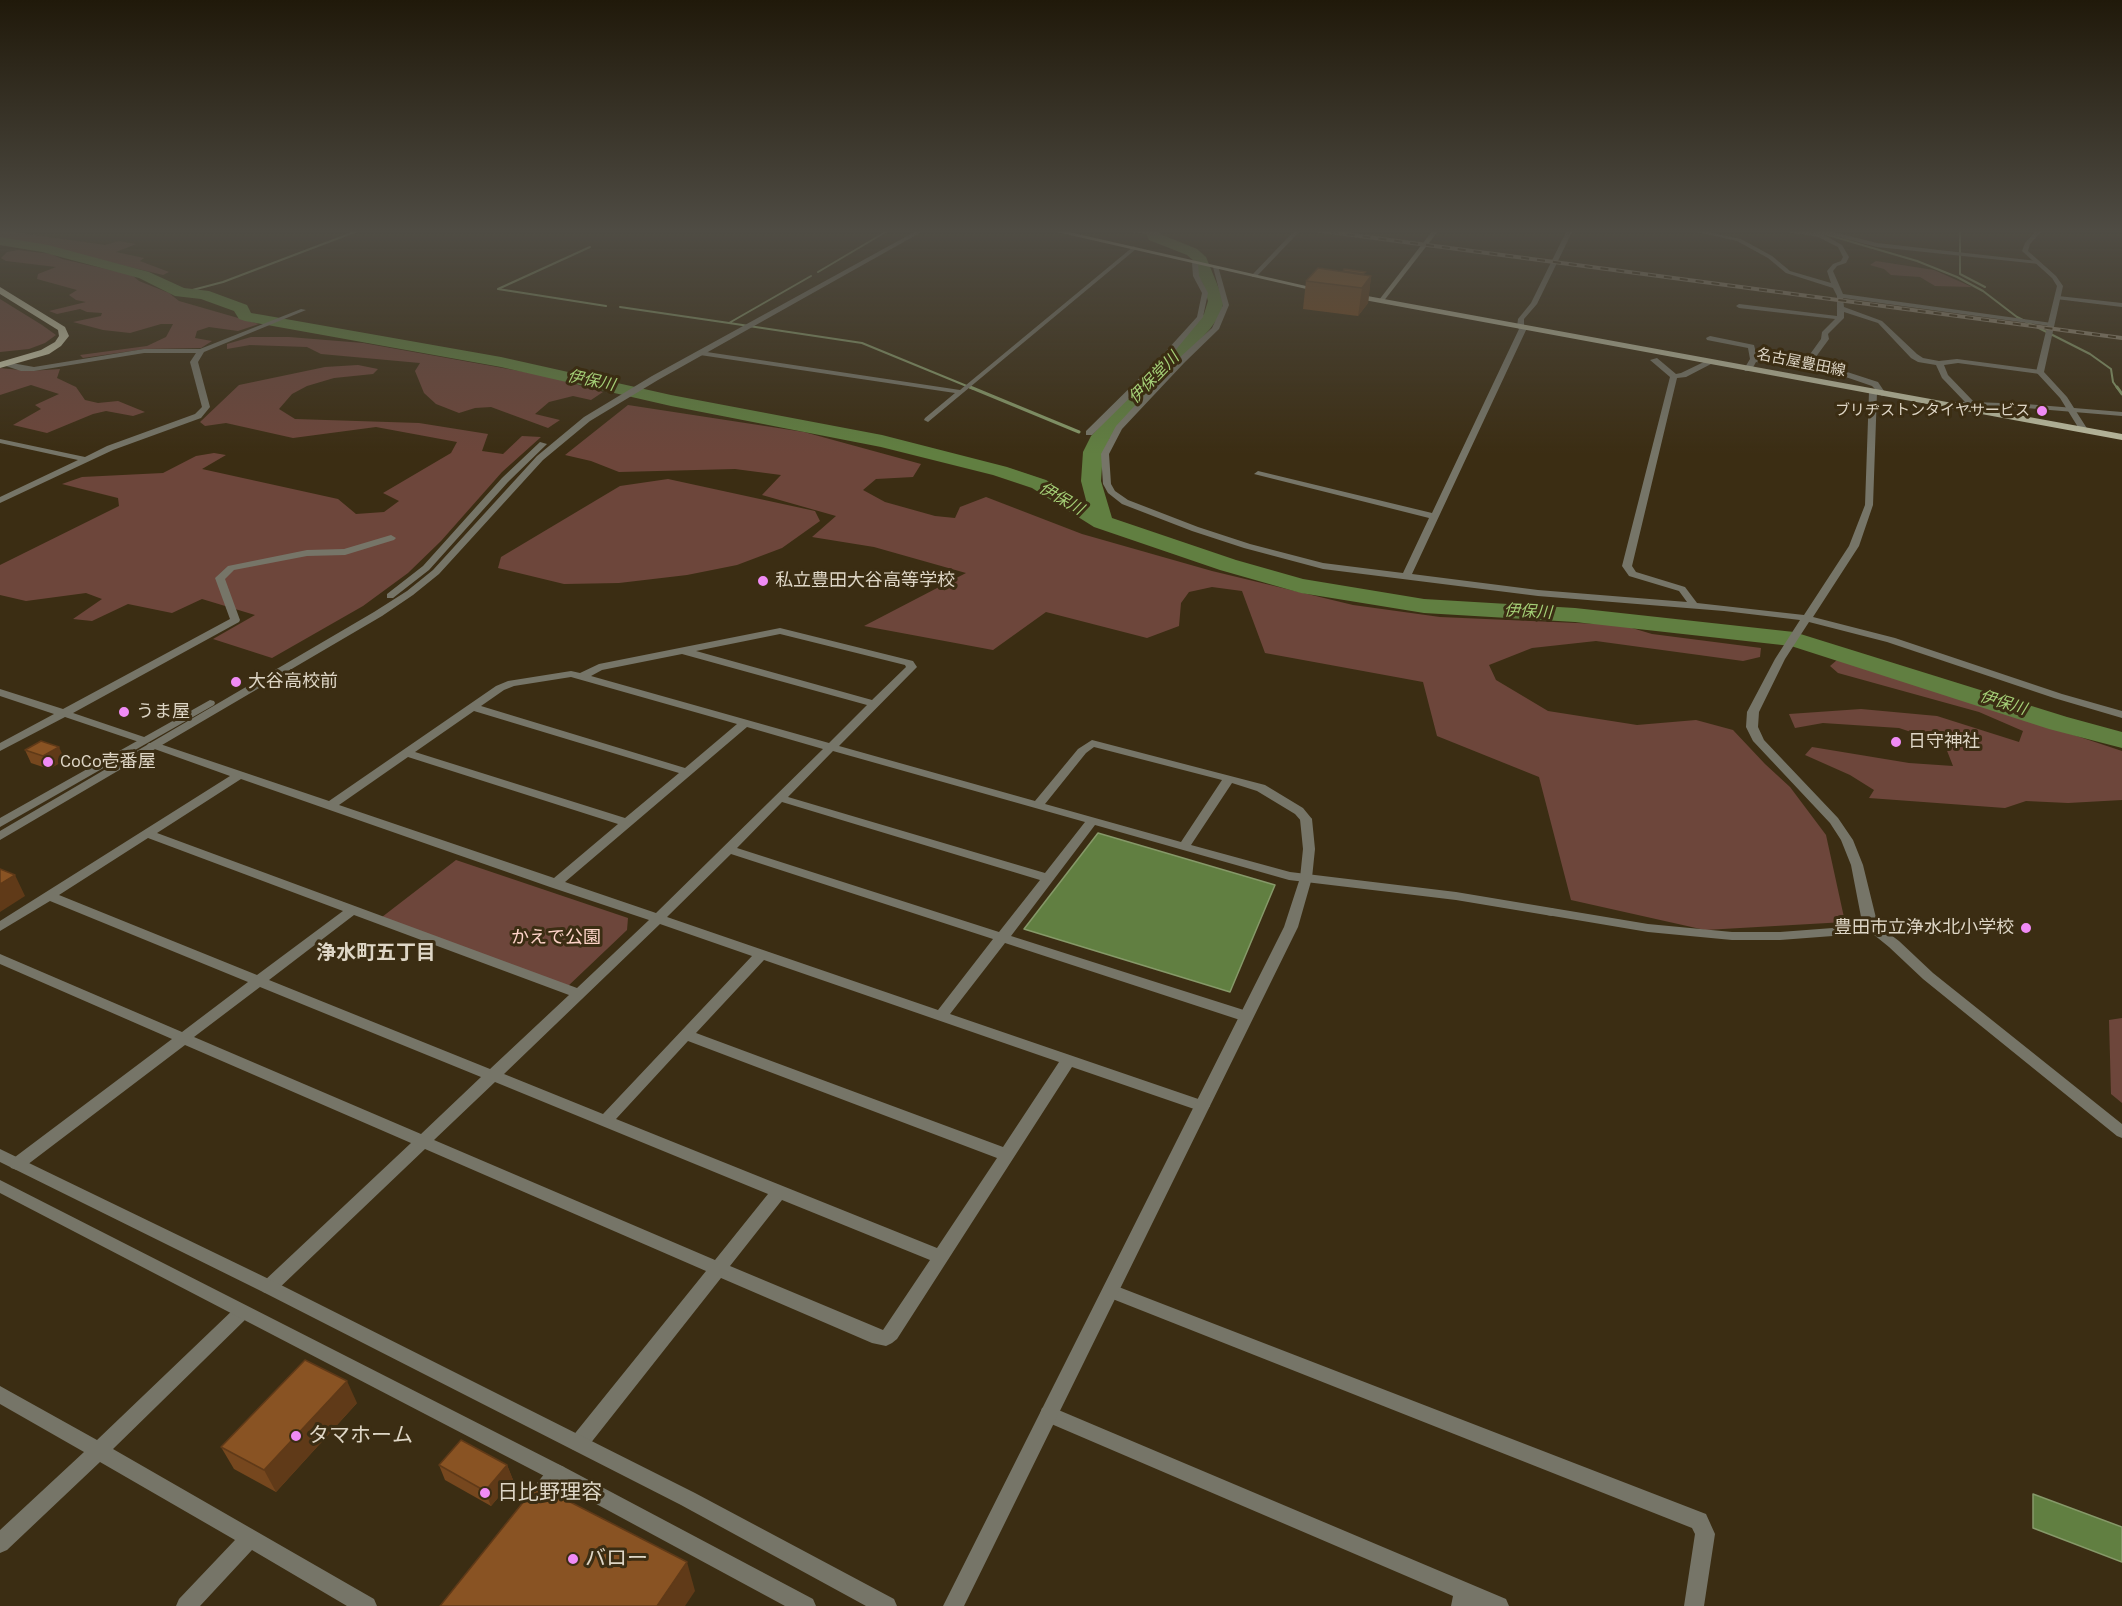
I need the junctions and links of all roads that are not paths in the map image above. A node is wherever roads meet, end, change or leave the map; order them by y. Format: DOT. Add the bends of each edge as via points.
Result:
graph roads {
  1 [pos="24,305"];
  2 [pos="776,305"];
  3 [pos="787,305"];
  4 [pos="1066,305"];
  5 [pos="1203,305"];
  6 [pos="1224,305"];
  7 [pos="1402,305"];
  8 [pos="1533,305"];
  9 [pos="1840,305"];
  10 [pos="1907,305"];
  11 [pos="2056,305"];
  12 [pos="1739,306"];
  13 [pos="302,311"];
  14 [pos="1841,314"];
  15 [pos="1521,327"];
  16 [pos="2049,330"];
  17 [pos="1710,338"];
  18 [pos="201,351"];
  19 [pos="700,353"];
  20 [pos="1754,359"];
  21 [pos="1654,360"];
  22 [pos="1708,362"];
  23 [pos="1939,363"];
  24 [pos="4,364"];
  25 [pos="1806,366"];
  26 [pos="1748,369"];
  27 [pos="2040,372"];
  28 [pos="1674,376"];
  29 [pos="961,392"];
  30 [pos="1877,393"];
  31 [pos="608,402"];
  32 [pos="1935,404"];
  33 [pos="1971,404"];
  34 [pos="2073,410"];
  35 [pos="2122,414"];
  36 [pos="928,420"];
  37 [pos="2084,430"];
  38 [pos="1089,433"];
  39 [pos="2122,437"];
  40 [pos="0,441"];
  41 [pos="84,459"];
  42 [pos="1257,474"];
  43 [pos="0,500"];
  44 [pos="1433,516"];
  45 [pos="390,538"];
  46 [pos="1406,577"];
  47 [pos="1694,605"];
  48 [pos="1804,620"];
  49 [pos="684,651"];
  50 [pos="583,676"];
  51 [pos="0,692"];
  52 [pos="874,704"];
  53 [pos="473,707"];
  54 [pos="63,713"];
  55 [pos="2122,715"];
  56 [pos="746,722"];
  57 [pos="148,743"];
  58 [pos="831,746"];
  59 [pos="0,748"];
  60 [pos="407,753"];
  61 [pos="687,772"];
  62 [pos="238,774"];
  63 [pos="1229,778"];
  64 [pos="780,798"];
  65 [pos="1038,805"];
  66 [pos="330,806"];
  67 [pos="1094,820"];
  68 [pos="0,823"];
  69 [pos="627,823"];
  70 [pos="146,833"];
  71 [pos="0,836"];
  72 [pos="1184,846"];
  73 [pos="728,849"];
  74 [pos="1048,878"];
  75 [pos="1306,878"];
  76 [pos="555,884"];
  77 [pos="49,896"];
  78 [pos="352,910"];
  79 [pos="659,918"];
  80 [pos="1868,924"];
  81 [pos="0,927"];
  82 [pos="1002,938"];
  83 [pos="762,954"];
  84 [pos="0,959"];
  85 [pos="260,981"];
  86 [pos="580,994"];
  87 [pos="941,1016"];
  88 [pos="1245,1016"];
  89 [pos="686,1035"];
  90 [pos="183,1039"];
  91 [pos="1069,1059"];
  92 [pos="491,1075"];
  93 [pos="1202,1106"];
  94 [pos="605,1121"];
  95 [pos="2122,1132"];
  96 [pos="421,1142"];
  97 [pos="0,1155"];
  98 [pos="1007,1155"];
  99 [pos="17,1164"];
  100 [pos="0,1186"];
  101 [pos="779,1192"];
  102 [pos="941,1257"];
  103 [pos="716,1269"];
  104 [pos="269,1287"];
  105 [pos="1111,1291"];
  106 [pos="242,1311"];
  107 [pos="0,1394"];
  108 [pos="1049,1414"];
  109 [pos="579,1443"];
  110 [pos="99,1451"];
  111 [pos="557,1473"];
  112 [pos="522,1517"];
  113 [pos="250,1538"];
  114 [pos="0,1543"];
  115 [pos="1462,1599"];
  116 [pos="186,1606"];
  117 [pos="368,1606"];
  118 [pos="806,1606"];
  119 [pos="887,1606"];
  120 [pos="953,1606"];
  121 [pos="1499,1606"];
  122 [pos="1694,1606"];
  1 -- 24 [label="highway" via="62,329 64,336 45,352"];
  2 -- 31 [label="street"];
  3 -- 19 [label="street"];
  4 -- 29 [label="street"];
  5 -- 38 [label="street" via="1200,317 1161,362"];
  6 -- 46 [label="street" via="1215,329 1119,428 1110,443 1104,464 1112,493 1150,513 1247,546 1323,566"];
  7 -- 15 [label="main road, 名古屋豊田線"];
  8 -- 15 [label="street" via="1521,319"];
  9 -- 14 [label="street"];
  10 -- 16 [label="street" via="2032,322"];
  11 -- 16 [label="street"];
  12 -- 14 [label="street"];
  13 -- 18 [label="street"];
  14 -- 23 [label="street" via="1851,311 1880,322 1914,356"];
  14 -- 25 [label="street" via="1824,333 1825,339"];
  15 -- 22 [label="main road, 名古屋豊田線"];
  15 -- 44 [label="street"];
  16 -- 27 [label="street"];
  17 -- 20 [label="street" via="1751,347"];
  18 -- 24 [label="street" via="129,352 34,369"];
  18 -- 41 [label="street" via="194,362 206,407 203,412"];
  19 -- 29 [label="street"];
  19 -- 31 [label="street"];
  20 -- 25 [label="street"];
  20 -- 26 [label="street"];
  21 -- 28 [label="street"];
  22 -- 26 [label="main road, 名古屋豊田線"];
  22 -- 28 [label="street"];
  23 -- 27 [label="street" via="1958,361"];
  23 -- 33 [label="street" via="1945,376"];
  25 -- 30 [label="street" via="1867,380 1875,384"];
  26 -- 30 [label="main road, 名古屋豊田線"];
  27 -- 34 [label="street"];
  28 -- 47 [label="street" via="1626,566 1632,574 1682,589"];
  29 -- 36 [label="street"];
  30 -- 32 [label="main road, 名古屋豊田線"];
  30 -- 48 [label="street" via="1869,505 1854,546"];
  31 -- 57 [label="street" via="540,458 457,550 410,593"];
  32 -- 33 [label="street"];
  32 -- 37 [label="main road, 名古屋豊田線"];
  33 -- 34 [label="street"];
  34 -- 35 [label="street"];
  34 -- 37 [label="street"];
  37 -- 39 [label="main road, 名古屋豊田線"];
  40 -- 41 [label="street"];
  41 -- 43 [label="street"];
  42 -- 44 [label="street"];
  44 -- 46 [label="street"];
  45 -- 54 [label="street" via="345,552 307,553 231,568 220,578 235,620"];
  46 -- 47 [label="street" via="1538,593"];
  47 -- 48 [label="street"];
  48 -- 55 [label="street" via="1892,640"];
  48 -- 80 [label="street" via="1753,712 1752,727 1759,741 1847,840 1857,865"];
  49 -- 50 [label="street" via="597,668"];
  49 -- 52 [label="street"];
  49 -- 52 [label="street" via="780,632 911,664 911,669"];
  50 -- 53 [label="street" via="566,674 512,683"];
  50 -- 56 [label="street"];
  51 -- 54 [label="street"];
  52 -- 58 [label="street"];
  53 -- 60 [label="street"];
  53 -- 61 [label="street"];
  54 -- 57 [label="street"];
  54 -- 59 [label="street"];
  56 -- 58 [label="street"];
  56 -- 61 [label="street"];
  57 -- 62 [label="street"];
  57 -- 68 [label="street"];
  57 -- 71 [label="street"];
  58 -- 64 [label="street"];
  58 -- 65 [label="street"];
  60 -- 66 [label="street"];
  60 -- 69 [label="street"];
  61 -- 69 [label="street"];
  62 -- 66 [label="street"];
  62 -- 70 [label="street"];
  63 -- 65 [label="street" via="1092,743"];
  63 -- 72 [label="street"];
  63 -- 75 [label="street" via="1261,789 1306,819"];
  64 -- 73 [label="street"];
  64 -- 74 [label="street"];
  65 -- 67 [label="street"];
  66 -- 76 [label="street"];
  67 -- 72 [label="street"];
  67 -- 74 [label="street"];
  69 -- 76 [label="street"];
  70 -- 77 [label="street"];
  70 -- 78 [label="street"];
  72 -- 75 [label="street"];
  73 -- 79 [label="street"];
  73 -- 82 [label="street"];
  74 -- 82 [label="street"];
  75 -- 80 [label="street" via="1456,896 1648,928 1732,936 1845,931"];
  75 -- 88 [label="street" via="1291,927"];
  76 -- 79 [label="street"];
  77 -- 81 [label="street"];
  77 -- 85 [label="street"];
  78 -- 85 [label="street"];
  78 -- 86 [label="street"];
  79 -- 83 [label="street"];
  79 -- 86 [label="street"];
  80 -- 95 [label="street"];
  82 -- 87 [label="street"];
  82 -- 88 [label="street"];
  83 -- 87 [label="street"];
  83 -- 89 [label="street"];
  84 -- 90 [label="street"];
  85 -- 90 [label="street"];
  85 -- 92 [label="street"];
  86 -- 92 [label="street"];
  87 -- 91 [label="street"];
  88 -- 93 [label="street"];
  89 -- 94 [label="street"];
  89 -- 98 [label="street"];
  90 -- 96 [label="street"];
  90 -- 99 [label="street"];
  91 -- 93 [label="street"];
  91 -- 98 [label="street"];
  92 -- 94 [label="street"];
  92 -- 96 [label="street"];
  93 -- 105 [label="street"];
  94 -- 101 [label="street"];
  96 -- 103 [label="street"];
  96 -- 104 [label="street"];
  97 -- 99 [label="street"];
  98 -- 102 [label="street"];
  99 -- 104 [label="street"];
  100 -- 106 [label="street"];
  101 -- 102 [label="street"];
  101 -- 103 [label="street"];
  102 -- 103 [label="street" via="891,1334 882,1338 873,1338"];
  103 -- 109 [label="street"];
  104 -- 109 [label="street"];
  105 -- 108 [label="street"];
  105 -- 122 [label="street" via="1699,1521 1705,1534"];
  106 -- 110 [label="street"];
  106 -- 111 [label="street"];
  107 -- 110 [label="street"];
  108 -- 115 [label="street"];
  108 -- 120 [label="street"];
  109 -- 119 [label="street"];
  110 -- 113 [label="street"];
  110 -- 114 [label="street"];
  111 -- 112 [label="street"];
  111 -- 118 [label="street"];
  113 -- 116 [label="street"];
  113 -- 117 [label="street"];
  115 -- 121 [label="street"];
}
